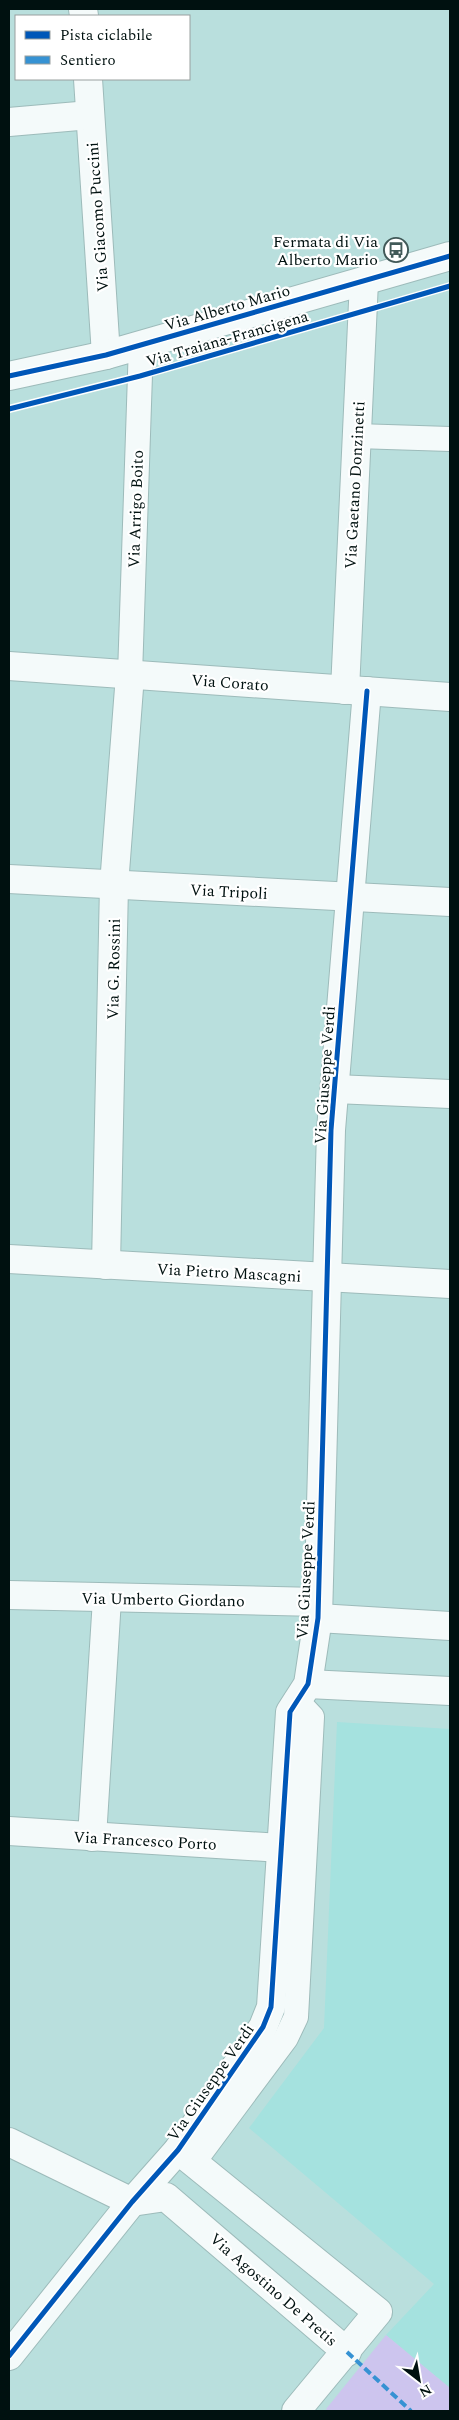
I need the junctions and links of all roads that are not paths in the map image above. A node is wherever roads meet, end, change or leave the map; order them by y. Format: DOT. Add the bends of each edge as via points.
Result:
graph roads {
  1 [pos="88,80"];
  2 [pos="90,115"];
  3 [pos="9,122"];
  4 [pos="450,256"];
  5 [pos="364,281"];
  6 [pos="141,344"];
  7 [pos="106,355"];
  8 [pos="9,376"];
  9 [pos="356,436"];
  10 [pos="450,439"];
  11 [pos="9,666"];
  12 [pos="130,675"];
  13 [pos="356,690"];
  14 [pos="450,697"];
  15 [pos="9,879"];
  16 [pos="114,885"];
  17 [pos="350,898"];
  18 [pos="450,902"];
  19 [pos="334,1089"];
  20 [pos="450,1094"];
  21 [pos="9,1260"];
  22 [pos="106,1265"];
  23 [pos="327,1277"];
  24 [pos="450,1284"];
  25 [pos="9,1595"];
  26 [pos="106,1599"];
  27 [pos="318,1610"];
  28 [pos="450,1626"];
  29 [pos="450,1691"];
  30 [pos="302,1692"];
  31 [pos="9,1832"];
  32 [pos="92,1837"];
  33 [pos="281,1848"];
  34 [pos="9,2142"];
  35 [pos="186,2156"];
  36 [pos="132,2202"];
  37 [pos="347,2352"];
  38 [pos="9,2356"];
  39 [pos="296,2411"];
  1 -- 2 [label="street, Via Giacomo Puccini"];
  2 -- 3 [label="street"];
  2 -- 7 [label="street, Via Giacomo Puccini"];
  4 -- 5 [label="street, Via Alberto Mario"];
  5 -- 6 [label="street, Via Alberto Mario"];
  5 -- 9 [label="street, Via Gaetano Donzinetti"];
  6 -- 7 [label="street, Via Alberto Mario"];
  6 -- 12 [label="lane, Via Arrigo Boito"];
  7 -- 8 [label="street, Via Alberto Mario"];
  9 -- 10 [label="lane"];
  9 -- 13 [label="street, Via Gaetano Donzinetti"];
  11 -- 12 [label="street, Via Corato"];
  12 -- 13 [label="street, Via Corato"];
  12 -- 16 [label="street, Via G. Rossini"];
  13 -- 14 [label="street, Via Corato"];
  13 -- 17 [label="street, Via Giuseppe Verdi"];
  15 -- 16 [label="street, Via Tripoli"];
  16 -- 17 [label="street, Via Tripoli"];
  16 -- 22 [label="street, Via G. Rossini"];
  17 -- 18 [label="street, Via Tripoli"];
  17 -- 19 [label="street, Via Giuseppe Verdi"];
  19 -- 20 [label="street"];
  19 -- 23 [label="street, Via Giuseppe Verdi"];
  21 -- 22 [label="street, Via Pietro Mascagni"];
  22 -- 23 [label="street, Via Pietro Mascagni"];
  23 -- 24 [label="street, Via Pietro Mascagni"];
  23 -- 27 [label="street, Via Giuseppe Verdi"];
  25 -- 26 [label="street, Via Umberto Giordano"];
  26 -- 27 [label="street, Via Umberto Giordano"];
  26 -- 32 [label="street"];
  27 -- 28 [label="street, Via Umberto Giordano"];
  27 -- 30 [label="street, Via Giuseppe Verdi"];
  29 -- 30 [label="street"];
  30 -- 33 [label="street, Via Giuseppe Verdi" via="290,1712"];
  30 -- 35 [label="lane, Via Giuseppe Verdi" via="312,1717 296,2017 286,2038"];
  31 -- 32 [label="street, Via Francesco Porto"];
  32 -- 33 [label="street, Via Francesco Porto"];
  33 -- 35 [label="street, Via Giuseppe Verdi" via="271,2007 263,2027"];
  34 -- 36 [label="street"];
  35 -- 36 [label="street, Via Giuseppe Verdi"];
  35 -- 37 [label="street, Via Agostino De Pretis" via="378,2312"];
  36 -- 37 [label="street, Via Agostino De Pretis" via="166,2197"];
  36 -- 38 [label="street, Via Giuseppe Verdi"];
  37 -- 39 [label="street"];
}
